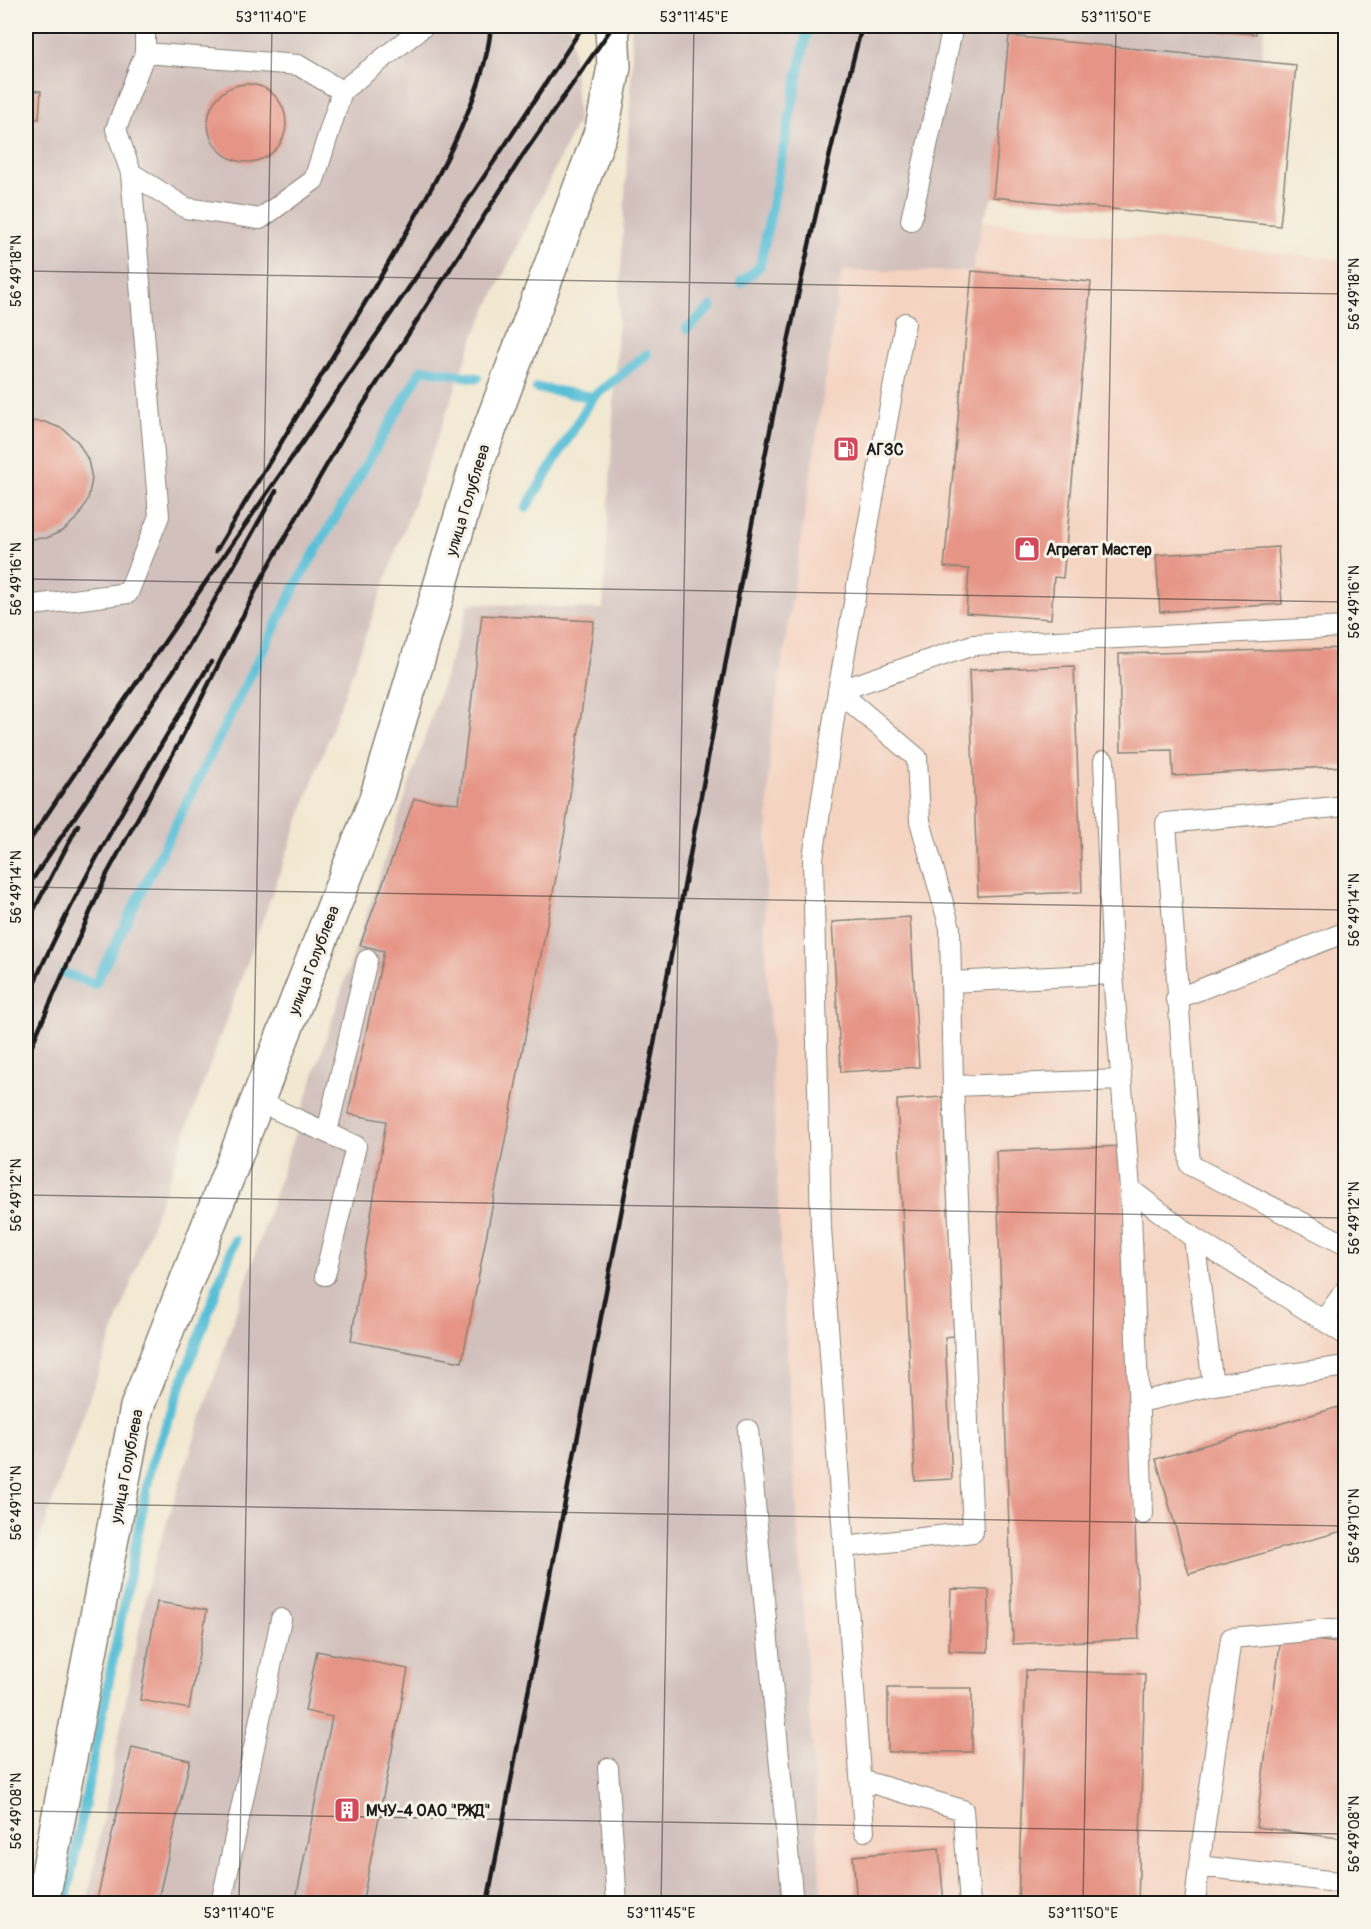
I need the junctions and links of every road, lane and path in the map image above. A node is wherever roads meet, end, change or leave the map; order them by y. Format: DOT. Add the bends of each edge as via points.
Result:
graph roads {
  1 [pos="145,26"];
  2 [pos="424,26"];
  3 [pos="612,26"];
  4 [pos="953,26"];
  5 [pos="145,53"];
  6 [pos="342,91"];
  7 [pos="131,173"];
  8 [pos="911,220"];
  9 [pos="905,323"];
  10 [pos="26,606"];
  11 [pos="1346,627"];
  12 [pos="838,691"];
  13 [pos="1104,761"];
  14 [pos="1346,806"];
  15 [pos="1346,932"];
  16 [pos="367,960"];
  17 [pos="1113,974"];
  18 [pos="951,982"];
  19 [pos="1176,999"];
  20 [pos="1120,1080"];
  21 [pos="953,1086"];
  22 [pos="257,1101"];
  23 [pos="327,1132"];
  24 [pos="1130,1189"];
  25 [pos="1194,1238"];
  26 [pos="1346,1245"];
  27 [pos="325,1275"];
  28 [pos="1346,1289"];
  29 [pos="1324,1320"];
  30 [pos="1346,1335"];
  31 [pos="1346,1366"];
  32 [pos="1213,1385"];
  33 [pos="1140,1402"];
  34 [pos="748,1430"];
  35 [pos="1143,1514"];
  36 [pos="844,1547"];
  37 [pos="281,1620"];
  38 [pos="1346,1630"];
  39 [pos="608,1768"];
  40 [pos="861,1780"];
  41 [pos="864,1832"];
  42 [pos="1199,1866"];
  43 [pos="1346,1883"];
  44 [pos="42,1904"];
  45 [pos="220,1904"];
  46 [pos="617,1904"];
  47 [pos="793,1904"];
  48 [pos="970,1904"];
  49 [pos="1195,1904"];
  1 -- 5 [label="lane"];
  2 -- 6 [label="lane"];
  3 -- 22 [label="street, улица Голублева" via="614,67 602,129 478,460 376,799"];
  4 -- 8 [label="lane"];
  5 -- 6 [label="lane" via="298,66"];
  5 -- 7 [label="lane" via="116,129"];
  6 -- 7 [label="lane" via="314,180 260,219 186,208"];
  7 -- 10 [label="lane" via="159,516 128,593"];
  9 -- 12 [label="lane"];
  11 -- 12 [label="lane" via="973,645"];
  12 -- 18 [label="lane" via="917,758 920,821 950,928"];
  12 -- 36 [label="lane" via="813,858 821,1228"];
  13 -- 17 [label="lane"];
  14 -- 19 [label="lane" via="1166,823"];
  15 -- 19 [label="lane"];
  16 -- 23 [label="lane"];
  17 -- 18 [label="lane"];
  17 -- 20 [label="lane"];
  18 -- 21 [label="lane"];
  19 -- 26 [label="lane" via="1190,1165"];
  20 -- 21 [label="lane"];
  20 -- 24 [label="lane"];
  21 -- 36 [label="lane" via="973,1532"];
  22 -- 23 [label="lane"];
  22 -- 44 [label="street, улица Голублева" via="137,1407"];
  23 -- 27 [label="lane" via="356,1146"];
  24 -- 25 [label="lane"];
  24 -- 33 [label="lane"];
  25 -- 29 [label="lane"];
  25 -- 32 [label="lane"];
  28 -- 29 [label="lane"];
  29 -- 30 [label="lane"];
  31 -- 32 [label="lane"];
  32 -- 33 [label="lane"];
  33 -- 35 [label="lane"];
  34 -- 47 [label="lane"];
  36 -- 40 [label="lane"];
  37 -- 45 [label="lane"];
  38 -- 42 [label="lane" via="1231,1638"];
  39 -- 46 [label="lane"];
  40 -- 41 [label="lane"];
  40 -- 48 [label="lane" via="963,1810"];
  42 -- 43 [label="lane"];
  42 -- 49 [label="lane"];
}
